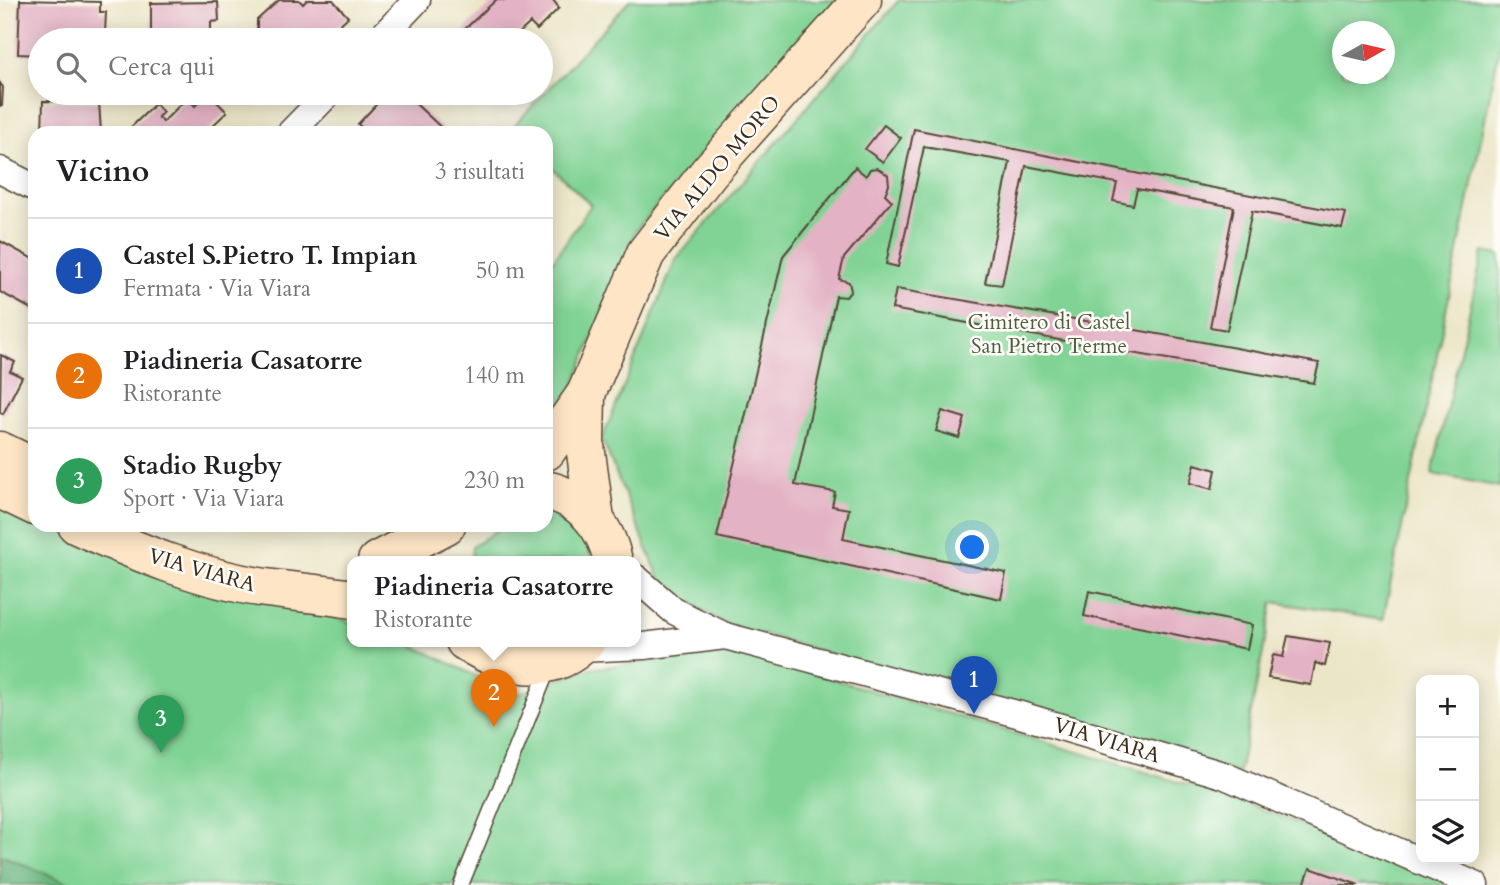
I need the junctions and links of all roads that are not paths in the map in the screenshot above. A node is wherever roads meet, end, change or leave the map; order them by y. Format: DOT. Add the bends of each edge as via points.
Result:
graph roads {
  1 [pos="417,0"];
  2 [pos="862,0"];
  3 [pos="390,28"];
  4 [pos="317,105"];
  5 [pos="297,126"];
  6 [pos="0,170"];
  7 [pos="28,184"];
  8 [pos="586,394"];
  9 [pos="553,441"];
  10 [pos="0,451"];
  11 [pos="28,464"];
  12 [pos="0,489"];
  13 [pos="553,493"];
  14 [pos="28,503"];
  15 [pos="433,532"];
  16 [pos="450,532"];
  17 [pos="117,537"];
  18 [pos="610,546"];
  19 [pos="387,556"];
  20 [pos="440,556"];
  21 [pos="347,573"];
  22 [pos="641,582"];
  23 [pos="290,590"];
  24 [pos="347,598"];
  25 [pos="725,636"];
  26 [pos="641,646"];
  27 [pos="474,647"];
  28 [pos="630,647"];
  29 [pos="572,651"];
  30 [pos="461,885"];
  31 [pos="1475,885"];
  1 -- 3 [label="street"];
  2 -- 8 [label="main road, VIA ALDO MORO" via="709,172 646,253"];
  4 -- 5 [label="street"];
  6 -- 7 [label="street"];
  8 -- 9 [label="main road, VIA ALDO MORO"];
  8 -- 18 [label="main road, VIA ALDO MORO" via="585,445"];
  10 -- 11 [label="main road"];
  12 -- 14 [label="main road"];
  13 -- 18 [label="main road" via="577,503"];
  15 -- 19 [label="main road"];
  16 -- 20 [label="main road"];
  17 -- 23 [label="main road, VIA VIARA" via="191,569"];
  21 -- 23 [label="main road, VIA VIARA"];
  22 -- 25 [label="street, VIA VIARA" via="674,611"];
  23 -- 24 [label="main road, VIA VIARA"];
  25 -- 26 [label="street, VIA VIARA"];
  25 -- 31 [label="street, VIA VIARA" via="1017,713 1223,775"];
  27 -- 29 [label="main road" via="491,658 521,666"];
  28 -- 29 [label="street, VIA VIARA"];
  29 -- 30 [label="lane"];
}
